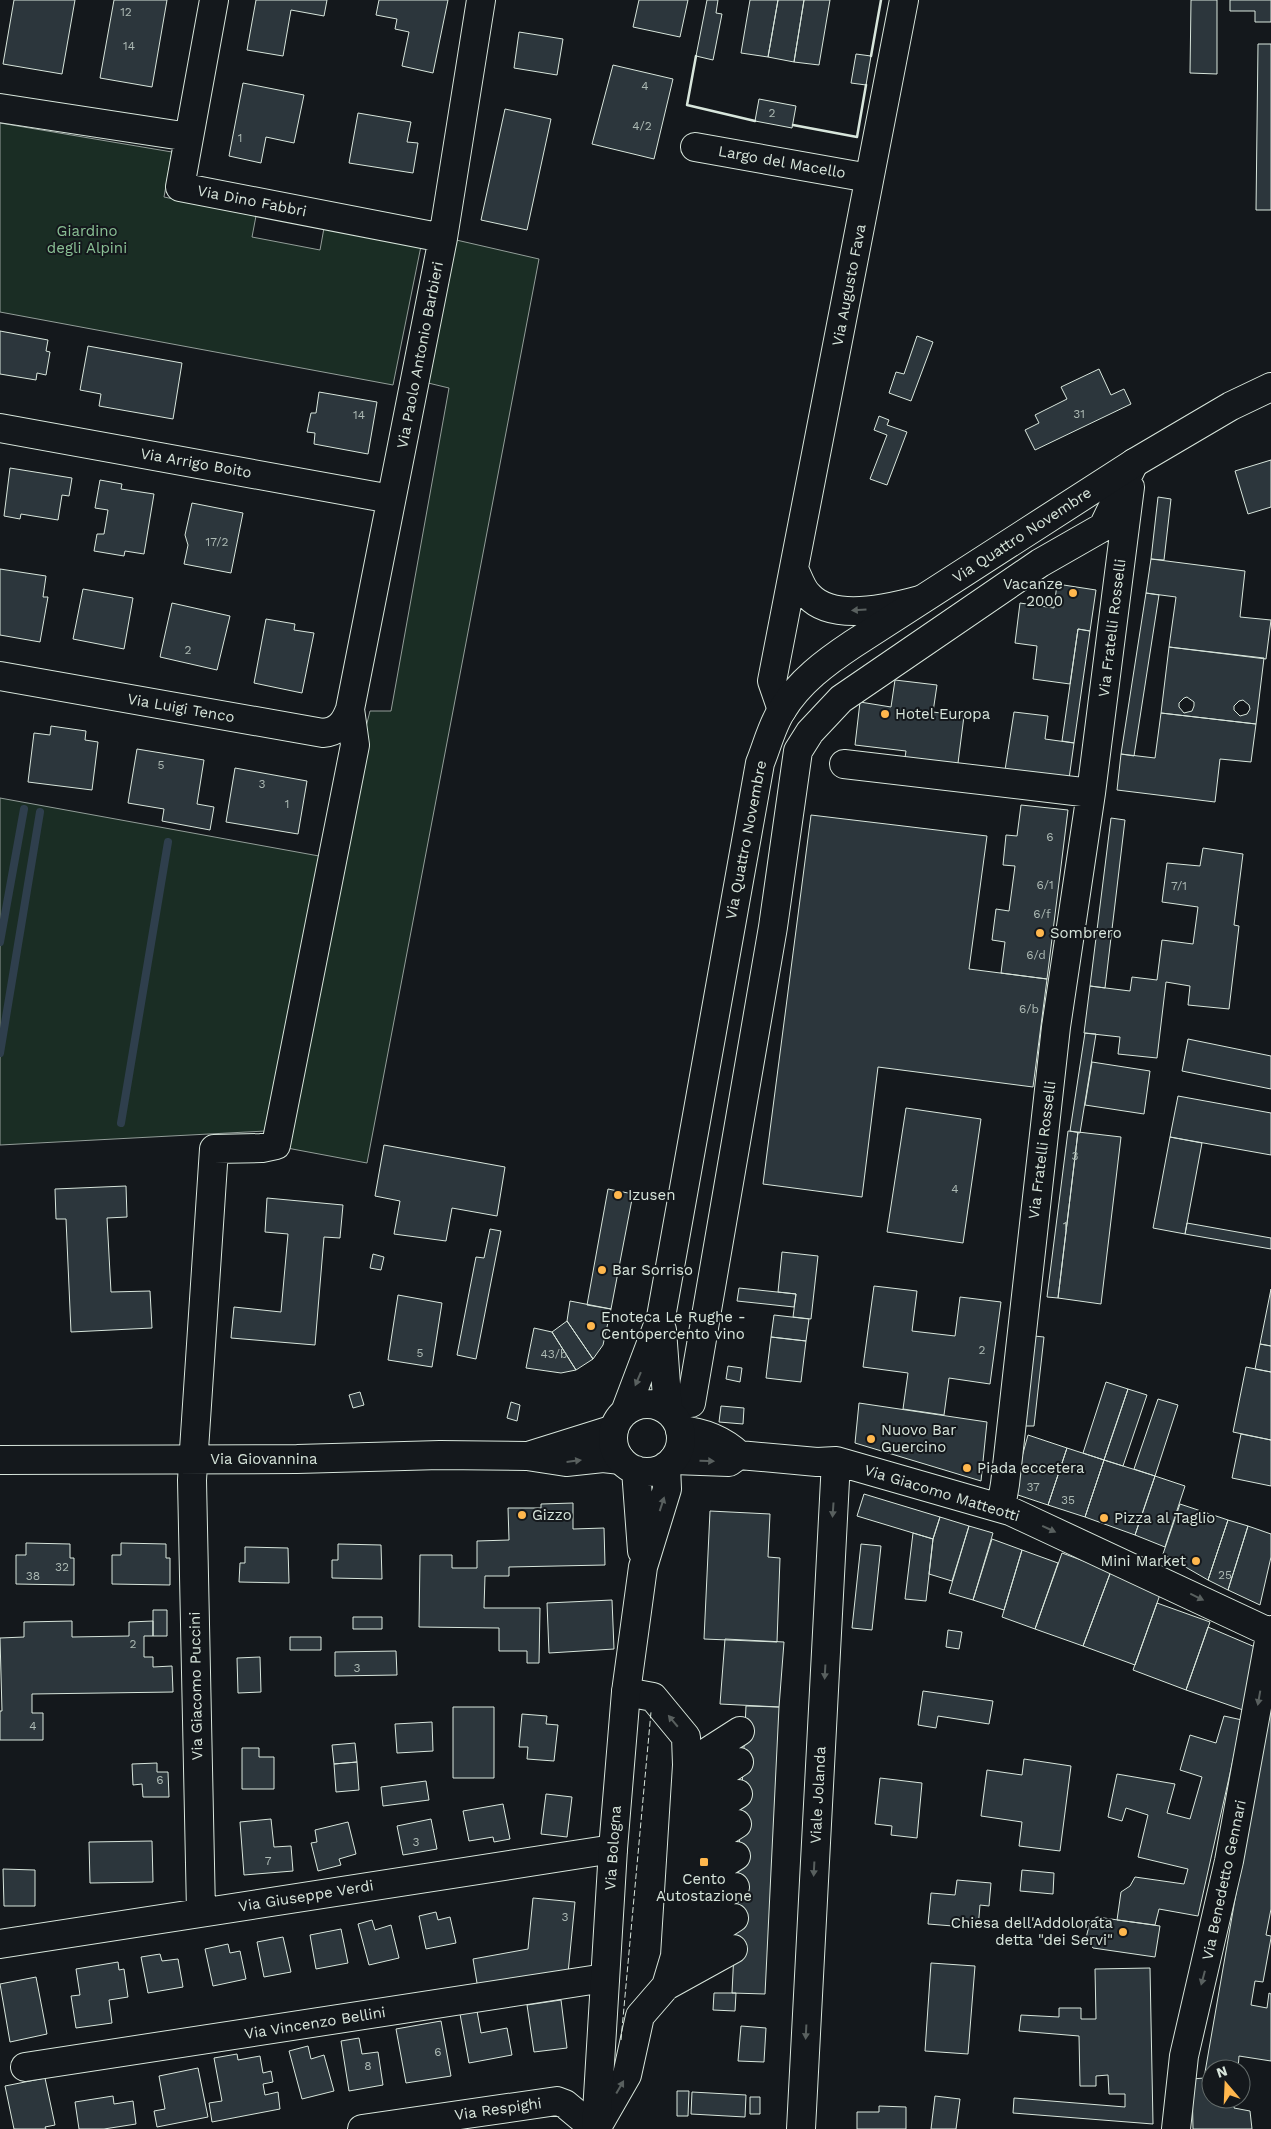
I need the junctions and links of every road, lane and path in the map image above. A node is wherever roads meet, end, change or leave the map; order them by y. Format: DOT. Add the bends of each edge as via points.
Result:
graph roads {
  1 [pos="214,0"];
  2 [pos="481,0"];
  3 [pos="904,0"];
  4 [pos="0,108"];
  5 [pos="189,137"];
  6 [pos="695,146"];
  7 [pos="869,178"];
  8 [pos="444,238"];
  9 [pos="1271,387"];
  10 [pos="0,428"];
  11 [pos="1134,463"];
  12 [pos="391,499"];
  13 [pos="794,569"];
  14 [pos="924,599"];
  15 [pos="0,676"];
  16 [pos="350,709"];
  17 [pos="782,710"];
  18 [pos="844,764"];
  19 [pos="1090,794"];
  20 [pos="661,1318"];
  21 [pos="680,1415"];
  22 [pos="619,1420"];
  23 [pos="739,1455"];
  24 [pos="527,1456"];
  25 [pos="0,1460"];
  26 [pos="192,1460"];
  27 [pos="836,1461"];
  28 [pos="670,1463"];
  29 [pos="629,1465"];
  30 [pos="1000,1508"];
  31 [pos="643,1567"];
  32 [pos="1271,1632"];
  33 [pos="626,1692"];
  34 [pos="740,1731"];
  35 [pos="739,1762"];
  36 [pos="687,1765"];
  37 [pos="738,1794"];
  38 [pos="685,1797"];
  39 [pos="737,1824"];
  40 [pos="683,1829"];
  41 [pos="612,1849"];
  42 [pos="736,1856"];
  43 [pos="681,1860"];
  44 [pos="735,1887"];
  45 [pos="679,1892"];
  46 [pos="201,1912"];
  47 [pos="734,1918"];
  48 [pos="677,1924"];
  49 [pos="0,1944"];
  50 [pos="733,1949"];
  51 [pos="675,1956"];
  52 [pos="605,1978"];
  53 [pos="666,1986"];
  54 [pos="25,2067"];
  55 [pos="482,2120"];
  56 [pos="362,2129"];
  57 [pos="596,2129"];
  58 [pos="801,2129"];
  59 [pos="1176,2129"];
  1 -- 5 [label="street"];
  2 -- 8 [label="street, Via Paolo Antonio Barbieri"];
  3 -- 7 [label="street, Via Augusto Fava"];
  4 -- 5 [label="street"];
  5 -- 8 [label="street, Via Dino Fabbri" via="180,187"];
  6 -- 7 [label="street, Largo del Macello"];
  7 -- 13 [label="street, Via Augusto Fava"];
  8 -- 12 [label="street, Via Paolo Antonio Barbieri"];
  9 -- 11 [label="street, Via Quattro Novembre" via="1231,406"];
  10 -- 12 [label="street, Via Arrigo Boito"];
  11 -- 14 [label="street, Via Quattro Novembre"];
  11 -- 19 [label="street, Via Fratelli Rosselli"];
  11 -- 21 [label="street" via="1103,527 1040,563 841,699 798,750 773,927"];
  12 -- 16 [label="street, Via Paolo Antonio Barbieri"];
  14 -- 13 [label="street, one-way" via="853,611 827,608 809,596"];
  13 -- 17 [label="street, Via Augusto Fava" via="772,681"];
  14 -- 17 [label="street, Via Quattro Novembre" via="830,660 799,687"];
  15 -- 16 [label="street, Via Luigi Tenco" via="323,733 340,726"];
  16 -- 26 [label="street, Via Giacomo Puccini" via="355,746 276,1145 214,1149"];
  17 -- 20 [label="street, Via Quattro Novembre" via="760,763"];
  18 -- 19 [label="street"];
  19 -- 30 [label="street, Via Fratelli Rosselli" via="1056,1027"];
  20 -- 21 [label="street, Via Quattro Novembre"];
  20 -- 22 [label="street, Via Quattro Novembre, one-way"];
  21 -- 22 [label="street" via="660,1406 642,1404"];
  21 -- 23 [label="street, Via Giacomo Matteotti" via="695,1431 728,1445"];
  21 -- 28 [label="street, Via Quattro Novembre" via="681,1441"];
  22 -- 24 [label="street, Via Giovannina"];
  22 -- 29 [label="street, Via Quattro Novembre" via="614,1445"];
  23 -- 27 [label="street, Via Giacomo Matteotti"];
  28 -- 23 [label="street, Via Giacomo Matteotti, one-way" via="729,1462"];
  24 -- 26 [label="street, Via Giovannina"];
  24 -- 29 [label="street, Via Giovannina, one-way" via="566,1462 603,1458"];
  25 -- 26 [label="street, Via Giovannina"];
  26 -- 46 [label="street, Via Giacomo Puccini"];
  27 -- 30 [label="street, Via Giacomo Matteotti"];
  27 -- 58 [label="street, Viale Jolanda, one-way"];
  28 -- 29 [label="street" via="656,1471"];
  31 -- 28 [label="street, Via Bologna, one-way" via="667,1488"];
  29 -- 31 [label="street, Via Bologna"];
  30 -- 32 [label="street, Via Giacomo Matteotti, one-way"];
  31 -- 33 [label="street, Via Bologna"];
  32 -- 59 [label="street, Via Benedetto Gennari, one-way" via="1228,1870 1184,2056"];
  36 -- 33 [label="street, one-way" via="686,1737 653,1697"];
  33 -- 41 [label="street, Via Bologna"];
  34 -- 36 [label="street"];
  35 -- 38 [label="street"];
  36 -- 38 [label="street"];
  37 -- 40 [label="street"];
  38 -- 40 [label="street"];
  39 -- 43 [label="street"];
  40 -- 43 [label="street"];
  41 -- 46 [label="street, Via Giuseppe Verdi"];
  41 -- 52 [label="street, Via Bologna"];
  42 -- 45 [label="street"];
  43 -- 45 [label="street"];
  44 -- 48 [label="street"];
  45 -- 48 [label="street"];
  46 -- 49 [label="street, Via Giuseppe Verdi"];
  47 -- 51 [label="street"];
  48 -- 51 [label="street"];
  50 -- 53 [label="street"];
  51 -- 53 [label="street"];
  52 -- 54 [label="street, Via Vincenzo Bellini"];
  52 -- 57 [label="street, Via Bologna"];
  57 -- 53 [label="street, one-way" via="627,2075 640,2016"];
  55 -- 56 [label="street, Via Respighi"];
  55 -- 57 [label="street, Via Respighi" via="557,2101"];
}
